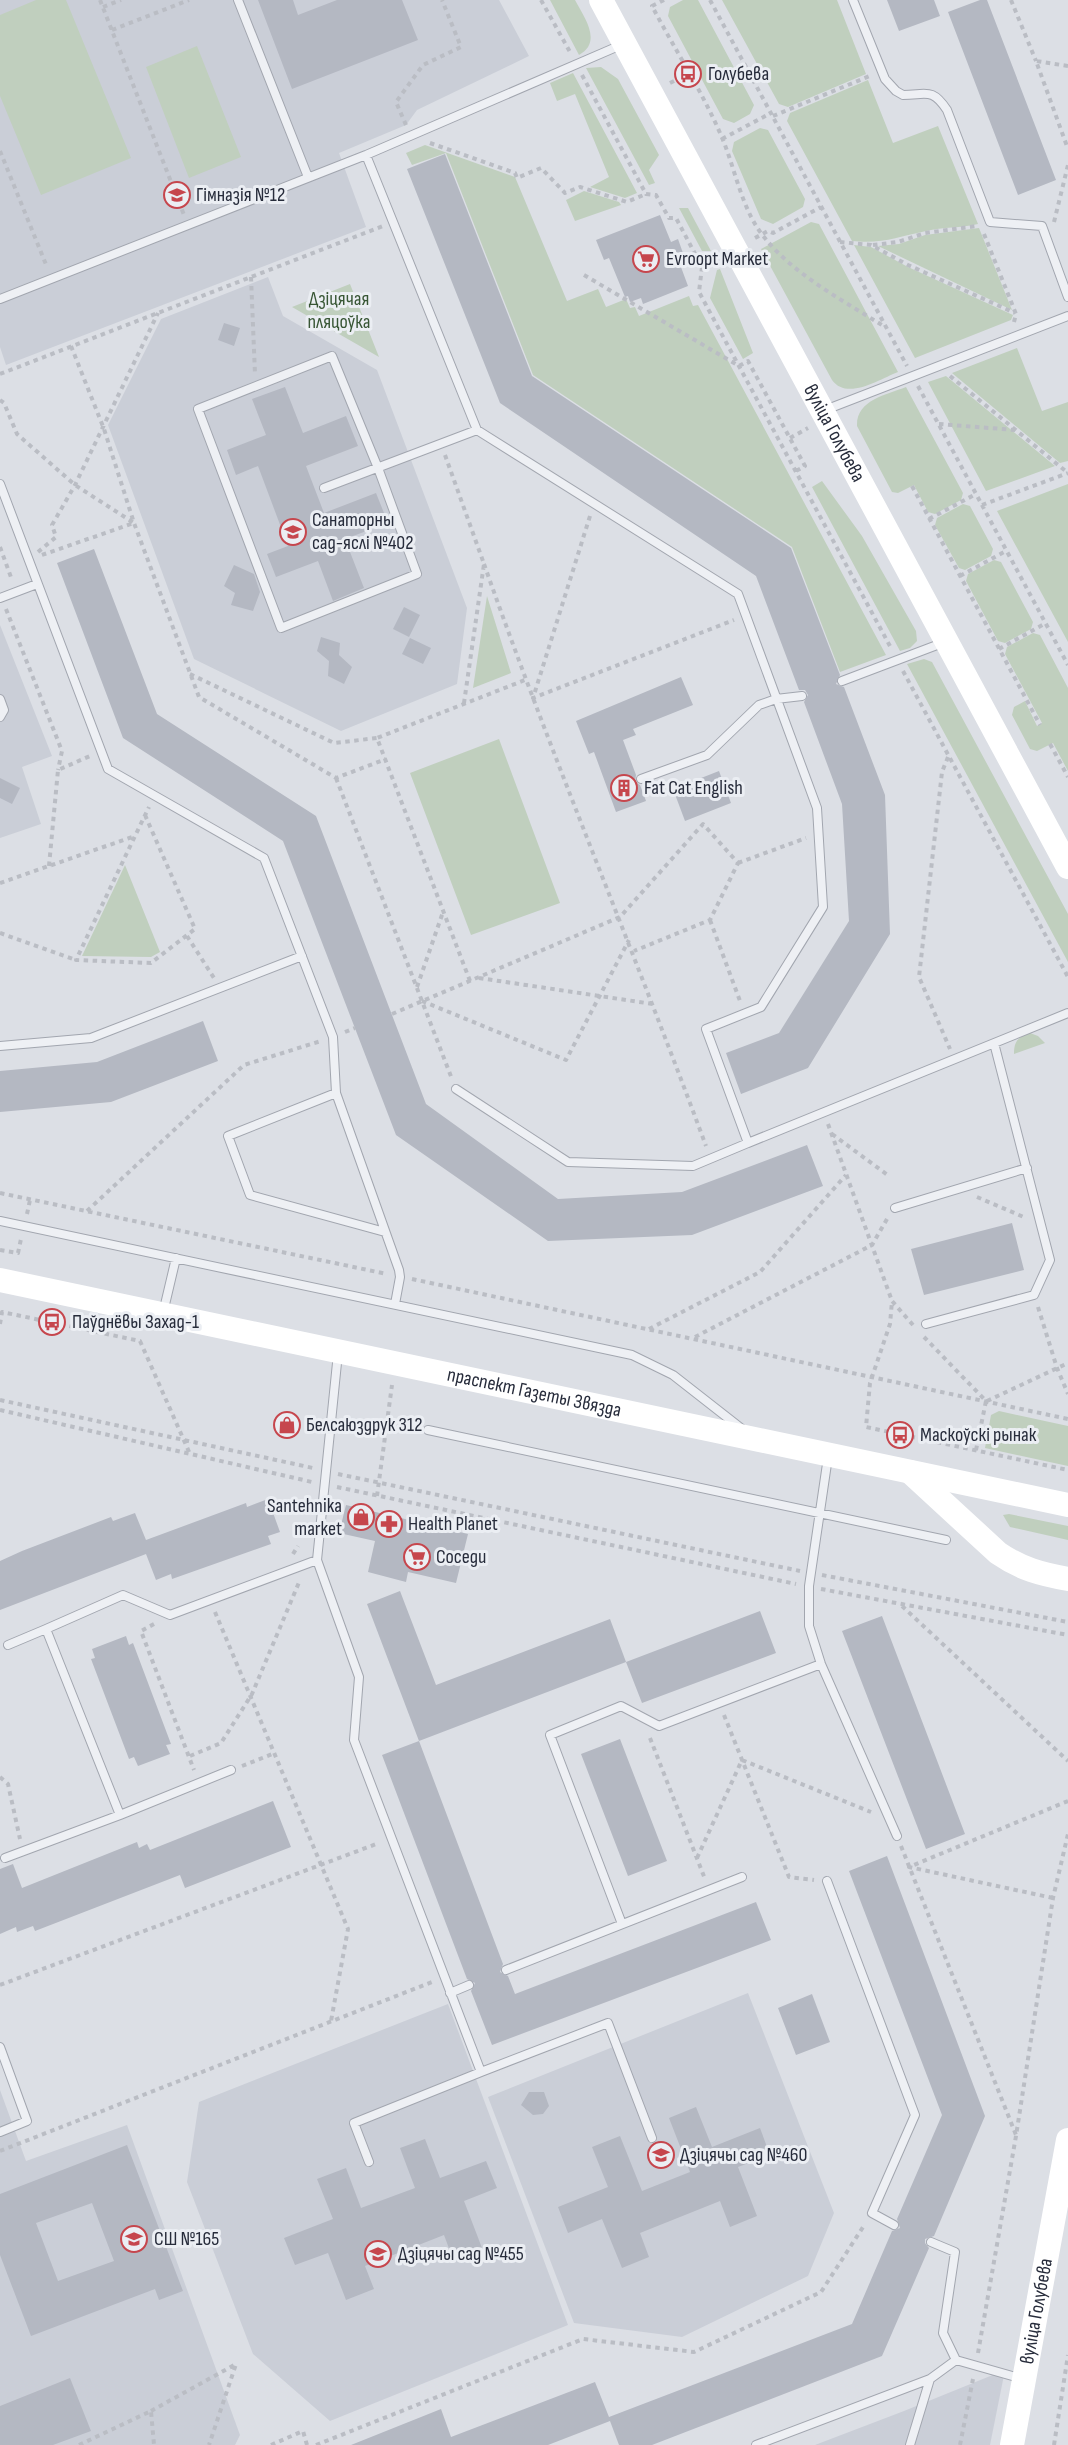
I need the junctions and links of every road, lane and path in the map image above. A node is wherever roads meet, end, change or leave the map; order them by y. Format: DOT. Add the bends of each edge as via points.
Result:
graph roads {
  1 [pos="100,0"];
  2 [pos="121,0"];
  3 [pos="189,0"];
  4 [pos="238,0"];
  5 [pos="442,0"];
  6 [pos="542,0"];
  7 [pos="601,0"];
  8 [pos="664,0"];
  9 [pos="710,0"];
  10 [pos="854,0"];
  11 [pos="1011,0"];
  12 [pos="103,7"];
  13 [pos="112,30"];
  14 [pos="625,44"];
  15 [pos="1036,61"];
  16 [pos="576,64"];
  17 [pos="1068,66"];
  18 [pos="881,71"];
  19 [pos="772,115"];
  20 [pos="410,136"];
  21 [pos="722,139"];
  22 [pos="426,142"];
  23 [pos="1068,149"];
  24 [pos="0,151"];
  25 [pos="366,155"];
  26 [pos="1068,165"];
  27 [pos="308,177"];
  28 [pos="646,194"];
  29 [pos="821,207"];
  30 [pos="392,222"];
  31 [pos="990,222"];
  32 [pos="188,224"];
  33 [pos="1042,225"];
  34 [pos="762,235"];
  35 [pos="756,238"];
  36 [pos="840,242"];
  37 [pos="871,245"];
  38 [pos="584,275"];
  39 [pos="251,277"];
  40 [pos="52,279"];
  41 [pos="1068,297"];
  42 [pos="0,299"];
  43 [pos="158,313"];
  44 [pos="1016,314"];
  45 [pos="1068,316"];
  46 [pos="887,329"];
  47 [pos="71,346"];
  48 [pos="938,365"];
  49 [pos="739,366"];
  50 [pos="0,374"];
  51 [pos="912,376"];
  52 [pos="255,387"];
  53 [pos="0,400"];
  54 [pos="822,411"];
  55 [pos="938,424"];
  56 [pos="104,429"];
  57 [pos="477,430"];
  58 [pos="1016,430"];
  59 [pos="441,444"];
  60 [pos="378,468"];
  61 [pos="796,471"];
  62 [pos="0,484"];
  63 [pos="75,485"];
  64 [pos="912,486"];
  65 [pos="324,488"];
  66 [pos="976,494"];
  67 [pos="594,503"];
  68 [pos="982,505"];
  69 [pos="929,519"];
  70 [pos="134,523"];
  71 [pos="0,547"];
  72 [pos="1006,551"];
  73 [pos="29,560"];
  74 [pos="484,564"];
  75 [pos="960,576"];
  76 [pos="38,584"];
  77 [pos="16,592"];
  78 [pos="1,598"];
  79 [pos="746,615"];
  80 [pos="1046,623"];
  81 [pos="946,641"];
  82 [pos="999,649"];
  83 [pos="897,660"];
  84 [pos="1068,665"];
  85 [pos="190,674"];
  86 [pos="525,680"];
  87 [pos="842,681"];
  88 [pos="802,696"];
  89 [pos="532,698"];
  90 [pos="0,699"];
  91 [pos="777,699"];
  92 [pos="464,704"];
  93 [pos="0,717"];
  94 [pos="1040,725"];
  95 [pos="377,738"];
  96 [pos="1050,744"];
  97 [pos="101,751"];
  98 [pos="949,756"];
  99 [pos="386,759"];
  100 [pos="58,770"];
  101 [pos="336,777"];
  102 [pos="1068,777"];
  103 [pos="641,779"];
  104 [pos="154,795"];
  105 [pos="145,815"];
  106 [pos="818,834"];
  107 [pos="135,836"];
  108 [pos="738,863"];
  109 [pos="49,866"];
  110 [pos="1068,867"];
  111 [pos="0,883"];
  112 [pos="443,911"];
  113 [pos="620,917"];
  114 [pos="710,920"];
  115 [pos="0,933"];
  116 [pos="187,936"];
  117 [pos="629,940"];
  118 [pos="634,951"];
  119 [pos="302,956"];
  120 [pos="76,960"];
  121 [pos="1068,977"];
  122 [pos="476,978"];
  123 [pos="470,981"];
  124 [pos="417,987"];
  125 [pos="220,988"];
  126 [pos="600,997"];
  127 [pos="422,1000"];
  128 [pos="653,1004"];
  129 [pos="1068,1013"];
  130 [pos="392,1014"];
  131 [pos="745,1014"];
  132 [pos="354,1028"];
  133 [pos="333,1037"];
  134 [pos="994,1043"];
  135 [pos="0,1046"];
  136 [pos="955,1059"];
  137 [pos="456,1089"];
  138 [pos="336,1094"];
  139 [pos="824,1112"];
  140 [pos="832,1134"];
  141 [pos="748,1143"];
  142 [pos="710,1159"];
  143 [pos="1028,1168"];
  144 [pos="846,1175"];
  145 [pos="889,1176"];
  146 [pos="0,1193"];
  147 [pos="971,1194"];
  148 [pos="86,1212"];
  149 [pos="897,1212"];
  150 [pos="0,1221"];
  151 [pos="1042,1225"];
  152 [pos="385,1232"];
  153 [pos="872,1245"];
  154 [pos="0,1250"];
  155 [pos="18,1253"];
  156 [pos="176,1258"];
  157 [pos="400,1277"];
  158 [pos="0,1280"];
  159 [pos="1034,1295"];
  160 [pos="892,1301"];
  161 [pos="395,1304"];
  162 [pos="163,1315"];
  163 [pos="0,1324"];
  164 [pos="926,1324"];
  165 [pos="914,1327"];
  166 [pos="649,1329"];
  167 [pos="922,1335"];
  168 [pos="695,1338"];
  169 [pos="339,1351"];
  170 [pos="1068,1363"];
  171 [pos="1057,1368"];
  172 [pos="872,1376"];
  173 [pos="392,1385"];
  174 [pos="1068,1394"];
  175 [pos="0,1400"];
  176 [pos="986,1401"];
  177 [pos="0,1410"];
  178 [pos="1068,1419"];
  179 [pos="428,1430"];
  180 [pos="184,1439"];
  181 [pos="756,1439"];
  182 [pos="976,1450"];
  183 [pos="190,1455"];
  184 [pos="829,1455"];
  185 [pos="1068,1470"];
  186 [pos="326,1472"];
  187 [pos="910,1472"];
  188 [pos="379,1482"];
  189 [pos="325,1485"];
  190 [pos="378,1496"];
  191 [pos="1068,1505"];
  192 [pos="821,1514"];
  193 [pos="946,1540"];
  194 [pos="317,1560"];
  195 [pos="306,1564"];
  196 [pos="811,1573"];
  197 [pos="1068,1579"];
  198 [pos="809,1586"];
  199 [pos="209,1600"];
  200 [pos="901,1605"];
  201 [pos="170,1614"];
  202 [pos="1068,1622"];
  203 [pos="46,1629"];
  204 [pos="1068,1635"];
  205 [pos="8,1645"];
  206 [pos="821,1664"];
  207 [pos="252,1694"];
  208 [pos="720,1704"];
  209 [pos="642,1717"];
  210 [pos="275,1753"];
  211 [pos="190,1756"];
  212 [pos="742,1760"];
  213 [pos="1068,1761"];
  214 [pos="231,1770"];
  215 [pos="0,1777"];
  216 [pos="199,1785"];
  217 [pos="1068,1801"];
  218 [pos="120,1815"];
  219 [pos="891,1820"];
  220 [pos="1068,1834"];
  221 [pos="897,1836"];
  222 [pos="391,1838"];
  223 [pos="23,1851"];
  224 [pos="5,1858"];
  225 [pos="697,1858"];
  226 [pos="322,1866"];
  227 [pos="909,1867"];
  228 [pos="742,1877"];
  229 [pos="827,1881"];
  230 [pos="708,1890"];
  231 [pos="1053,1898"];
  232 [pos="622,1924"];
  233 [pos="506,1970"];
  234 [pos="444,1977"];
  235 [pos="0,1985"];
  236 [pos="469,1985"];
  237 [pos="450,1992"];
  238 [pos="331,2021"];
  239 [pos="0,2047"];
  240 [pos="481,2072"];
  241 [pos="0,2132"];
  242 [pos="1016,2136"];
  243 [pos="652,2138"];
  244 [pos="1068,2140"];
  245 [pos="0,2151"];
  246 [pos="369,2162"];
  247 [pos="872,2213"];
  248 [pos="894,2225"];
  249 [pos="931,2242"];
  250 [pos="1068,2355"];
  251 [pos="956,2360"];
  252 [pos="976,2366"];
  253 [pos="930,2379"];
  254 [pos="1026,2379"];
  255 [pos="152,2412"];
  256 [pos="80,2445"];
  257 [pos="154,2445"];
  258 [pos="209,2445"];
  259 [pos="271,2445"];
  260 [pos="307,2445"];
  261 [pos="316,2445"];
  262 [pos="756,2445"];
  263 [pos="910,2445"];
  264 [pos="960,2445"];
  265 [pos="1012,2445"];
  266 [pos="1054,2445"];
  1 -- 12 [label="path"];
  2 -- 12 [label="path"];
  3 -- 13 [label="path"];
  4 -- 27 [label="lane"];
  5 -- 20 [label="path" via="461,47 423,65 396,102"];
  6 -- 16 [label="path"];
  7 -- 14 [label="main road, вуліца Голубева"];
  8 -- 21 [label="path" via="652,6"];
  9 -- 19 [label="path"];
  10 -- 18 [label="lane"];
  11 -- 15 [label="path"];
  12 -- 13 [label="path"];
  13 -- 32 [label="path"];
  14 -- 16 [label="lane"];
  14 -- 54 [label="main road, вуліца Голубева"];
  15 -- 17 [label="path"];
  15 -- 23 [label="path"];
  16 -- 20 [label="lane"];
  16 -- 28 [label="path"];
  18 -- 19 [label="path"];
  18 -- 31 [label="lane" via="896,92 925,92 941,101"];
  19 -- 21 [label="path"];
  19 -- 29 [label="path"];
  20 -- 25 [label="lane"];
  21 -- 34 [label="path" via="743,199"];
  22 -- 28 [label="path" via="515,173 517,178 541,168 565,193 580,187 627,202"];
  24 -- 40 [label="path"];
  25 -- 27 [label="lane"];
  25 -- 30 [label="lane"];
  26 -- 33 [label="path" via="1056,221"];
  27 -- 32 [label="lane"];
  28 -- 49 [label="path" via="656,195 669,218 676,218 682,228 702,267 699,292"];
  29 -- 34 [label="path"];
  29 -- 36 [label="path"];
  30 -- 39 [label="path"];
  30 -- 57 [label="lane"];
  31 -- 33 [label="lane"];
  31 -- 37 [label="path"];
  32 -- 40 [label="lane"];
  33 -- 41 [label="lane"];
  34 -- 35 [label="path"];
  34 -- 46 [label="path" via="813,280"];
  36 -- 37 [label="path"];
  36 -- 46 [label="path"];
  37 -- 44 [label="path"];
  38 -- 49 [label="path"];
  39 -- 43 [label="path"];
  39 -- 52 [label="path"];
  40 -- 42 [label="lane"];
  43 -- 47 [label="path"];
  43 -- 56 [label="path"];
  45 -- 48 [label="lane"];
  46 -- 51 [label="path"];
  47 -- 50 [label="path"];
  47 -- 56 [label="path"];
  48 -- 51 [label="lane"];
  48 -- 58 [label="path"];
  49 -- 61 [label="path"];
  49 -- 61 [label="path" via="748,361 759,380 805,466"];
  51 -- 54 [label="lane"];
  51 -- 55 [label="path"];
  52 -- 60 [label="lane" via="332,356"];
  52 -- 60 [label="lane" via="198,409 281,628 417,574"];
  53 -- 63 [label="path" via="16,434"];
  54 -- 81 [label="main road, вуліца Голубева"];
  55 -- 58 [label="path"];
  55 -- 66 [label="path"];
  56 -- 63 [label="path"];
  56 -- 70 [label="path"];
  57 -- 59 [label="lane"];
  57 -- 67 [label="lane"];
  58 -- 68 [label="path" via="1068,473"];
  59 -- 60 [label="lane"];
  59 -- 74 [label="path"];
  60 -- 65 [label="lane"];
  61 -- 83 [label="path"];
  62 -- 73 [label="lane"];
  63 -- 70 [label="path"];
  63 -- 73 [label="path" via="52,525 56,537"];
  64 -- 69 [label="path"];
  66 -- 68 [label="path"];
  66 -- 69 [label="path"];
  67 -- 79 [label="lane" via="738,594"];
  67 -- 89 [label="path"];
  68 -- 72 [label="path"];
  69 -- 75 [label="path"];
  70 -- 73 [label="path"];
  70 -- 85 [label="path"];
  71 -- 77 [label="path"];
  72 -- 75 [label="path"];
  72 -- 80 [label="path"];
  73 -- 76 [label="lane"];
  74 -- 86 [label="path"];
  74 -- 92 [label="path"];
  75 -- 82 [label="path"];
  76 -- 77 [label="lane"];
  76 -- 97 [label="lane"];
  77 -- 78 [label="lane"];
  78 -- 100 [label="path" via="62,751"];
  79 -- 89 [label="path"];
  79 -- 91 [label="lane"];
  80 -- 82 [label="path"];
  80 -- 84 [label="path"];
  81 -- 83 [label="lane"];
  81 -- 110 [label="main road, вуліца Голубева"];
  82 -- 94 [label="path"];
  83 -- 87 [label="lane"];
  83 -- 98 [label="path"];
  85 -- 95 [label="path" via="334,743"];
  85 -- 101 [label="path" via="199,697"];
  86 -- 89 [label="path"];
  86 -- 92 [label="path"];
  88 -- 91 [label="lane"];
  89 -- 113 [label="path"];
  90 -- 93 [label="lane" via="4,710"];
  91 -- 103 [label="lane" via="759,705 707,755"];
  91 -- 106 [label="lane" via="817,808"];
  92 -- 95 [label="path"];
  95 -- 99 [label="path"];
  96 -- 102 [label="path"];
  97 -- 100 [label="path"];
  97 -- 104 [label="lane" via="108,769"];
  98 -- 121 [label="path"];
  98 -- 136 [label="path" via="942,772 919,977"];
  99 -- 101 [label="path"];
  99 -- 112 [label="path"];
  100 -- 109 [label="path"];
  101 -- 124 [label="path"];
  104 -- 105 [label="path"];
  104 -- 119 [label="lane" via="264,858"];
  105 -- 107 [label="path"];
  105 -- 116 [label="path" via="195,929"];
  106 -- 108 [label="path"];
  106 -- 131 [label="lane" via="823,908 761,1007"];
  107 -- 109 [label="path"];
  107 -- 120 [label="path"];
  108 -- 113 [label="path" via="703,824"];
  108 -- 114 [label="path"];
  109 -- 111 [label="path"];
  112 -- 123 [label="path"];
  112 -- 124 [label="path"];
  113 -- 117 [label="path"];
  113 -- 122 [label="path"];
  114 -- 118 [label="path"];
  114 -- 131 [label="path"];
  115 -- 120 [label="path"];
  116 -- 120 [label="path" via="151,963"];
  116 -- 125 [label="path"];
  117 -- 118 [label="path"];
  117 -- 126 [label="path"];
  118 -- 128 [label="path"];
  119 -- 125 [label="lane"];
  119 -- 133 [label="lane"];
  122 -- 123 [label="path"];
  122 -- 126 [label="path"];
  123 -- 127 [label="path"];
  124 -- 127 [label="path"];
  125 -- 135 [label="lane" via="91,1038"];
  126 -- 127 [label="path" via="567,1060"];
  126 -- 128 [label="path"];
  127 -- 130 [label="path"];
  127 -- 137 [label="path"];
  128 -- 142 [label="path"];
  129 -- 134 [label="lane"];
  131 -- 141 [label="lane" via="706,1029"];
  132 -- 133 [label="path"];
  133 -- 138 [label="lane"];
  133 -- 148 [label="path" via="244,1065"];
  134 -- 136 [label="lane"];
  134 -- 143 [label="lane"];
  136 -- 139 [label="lane"];
  137 -- 142 [label="lane" via="568,1162 693,1166"];
  138 -- 152 [label="lane"];
  138 -- 152 [label="lane" via="228,1136 250,1195"];
  139 -- 140 [label="path"];
  139 -- 141 [label="lane"];
  140 -- 144 [label="path"];
  140 -- 145 [label="path"];
  141 -- 142 [label="lane"];
  143 -- 149 [label="lane"];
  143 -- 151 [label="lane"];
  144 -- 153 [label="path"];
  144 -- 166 [label="path" via="760,1272"];
  146 -- 148 [label="path"];
  147 -- 151 [label="path"];
  148 -- 157 [label="path"];
  149 -- 153 [label="path" via="888,1218"];
  150 -- 156 [label="lane"];
  151 -- 159 [label="lane" via="1050,1260"];
  152 -- 157 [label="lane"];
  153 -- 160 [label="path"];
  153 -- 168 [label="path"];
  154 -- 155 [label="path"];
  156 -- 161 [label="lane"];
  156 -- 162 [label="lane"];
  157 -- 161 [label="lane"];
  157 -- 166 [label="path"];
  158 -- 162 [label="main road, праспект Газеты Звязда"];
  159 -- 164 [label="lane"];
  159 -- 171 [label="path"];
  160 -- 165 [label="path"];
  160 -- 172 [label="path" via="890,1324"];
  161 -- 181 [label="lane" via="632,1355 681,1381"];
  162 -- 169 [label="main road, праспект Газеты Звязда"];
  163 -- 180 [label="path" via="2,1312 141,1341"];
  166 -- 168 [label="path"];
  167 -- 176 [label="path"];
  168 -- 172 [label="path"];
  169 -- 181 [label="main road, праспект Газеты Звязда"];
  169 -- 186 [label="lane"];
  170 -- 171 [label="path"];
  171 -- 174 [label="path"];
  171 -- 176 [label="path"];
  172 -- 176 [label="path"];
  172 -- 182 [label="path" via="866,1427"];
  173 -- 188 [label="path"];
  175 -- 180 [label="path"];
  176 -- 178 [label="path"];
  176 -- 182 [label="path"];
  177 -- 183 [label="path"];
  179 -- 192 [label="lane"];
  180 -- 183 [label="path"];
  180 -- 186 [label="path"];
  181 -- 184 [label="main road, праспект Газеты Звязда"];
  182 -- 185 [label="path"];
  183 -- 189 [label="path"];
  184 -- 187 [label="main road, праспект Газеты Звязда"];
  184 -- 192 [label="lane"];
  186 -- 188 [label="path"];
  186 -- 189 [label="lane"];
  187 -- 191 [label="main road, праспект Газеты Звязда"];
  187 -- 197 [label="main road" via="1013,1563 1029,1571"];
  188 -- 190 [label="path"];
  188 -- 196 [label="path"];
  189 -- 190 [label="path"];
  189 -- 194 [label="lane"];
  190 -- 198 [label="path"];
  192 -- 193 [label="lane"];
  192 -- 196 [label="lane"];
  194 -- 195 [label="lane"];
  194 -- 222 [label="lane" via="359,1677 354,1740"];
  195 -- 199 [label="lane"];
  195 -- 207 [label="path"];
  196 -- 198 [label="lane"];
  196 -- 202 [label="path"];
  198 -- 200 [label="path"];
  198 -- 206 [label="lane" via="809,1626"];
  199 -- 201 [label="lane"];
  199 -- 207 [label="path"];
  200 -- 204 [label="path"];
  200 -- 213 [label="path"];
  201 -- 203 [label="lane" via="123,1595"];
  201 -- 211 [label="path" via="141,1631"];
  203 -- 205 [label="lane"];
  203 -- 218 [label="lane"];
  206 -- 208 [label="lane"];
  206 -- 219 [label="lane"];
  207 -- 210 [label="path"];
  207 -- 211 [label="path" via="221,1743"];
  208 -- 209 [label="lane" via="659,1726"];
  208 -- 212 [label="path"];
  209 -- 225 [label="path"];
  209 -- 232 [label="lane" via="621,1706 550,1736"];
  210 -- 214 [label="path"];
  210 -- 226 [label="path"];
  211 -- 216 [label="path"];
  212 -- 219 [label="path"];
  212 -- 225 [label="path"];
  212 -- 229 [label="path" via="789,1877"];
  214 -- 216 [label="lane"];
  215 -- 223 [label="path" via="8,1784"];
  216 -- 218 [label="lane"];
  217 -- 227 [label="path"];
  218 -- 223 [label="lane"];
  219 -- 221 [label="lane"];
  220 -- 231 [label="path"];
  221 -- 227 [label="path"];
  222 -- 226 [label="path"];
  222 -- 234 [label="lane"];
  223 -- 224 [label="lane"];
  225 -- 230 [label="path"];
  226 -- 235 [label="path"];
  226 -- 238 [label="path" via="348,1929"];
  227 -- 231 [label="path"];
  227 -- 242 [label="path"];
  228 -- 230 [label="lane"];
  229 -- 247 [label="lane" via="915,2115"];
  230 -- 232 [label="lane"];
  231 -- 242 [label="path"];
  232 -- 233 [label="lane"];
  234 -- 237 [label="lane"];
  234 -- 238 [label="path"];
  236 -- 237 [label="lane"];
  237 -- 240 [label="lane"];
  238 -- 245 [label="path"];
  239 -- 241 [label="lane" via="27,2121"];
  240 -- 243 [label="lane" via="608,2023"];
  240 -- 246 [label="lane" via="354,2123"];
  242 -- 252 [label="path"];
  244 -- 254 [label="main road, вуліца Голубева"];
  247 -- 248 [label="lane"];
  247 -- 261 [label="path" via="821,2292 694,2352 583,2339"];
  249 -- 251 [label="lane" via="955,2252 943,2333"];
  250 -- 266 [label="path"];
  251 -- 252 [label="lane"];
  251 -- 253 [label="lane"];
  252 -- 254 [label="lane"];
  252 -- 264 [label="path"];
  253 -- 262 [label="lane"];
  253 -- 263 [label="lane"];
  254 -- 265 [label="main road, вуліца Голубева"];
  255 -- 256 [label="path"];
  255 -- 257 [label="path"];
  255 -- 258 [label="path" via="236,2364"];
  259 -- 260 [label="path" via="303,2431"];
}
